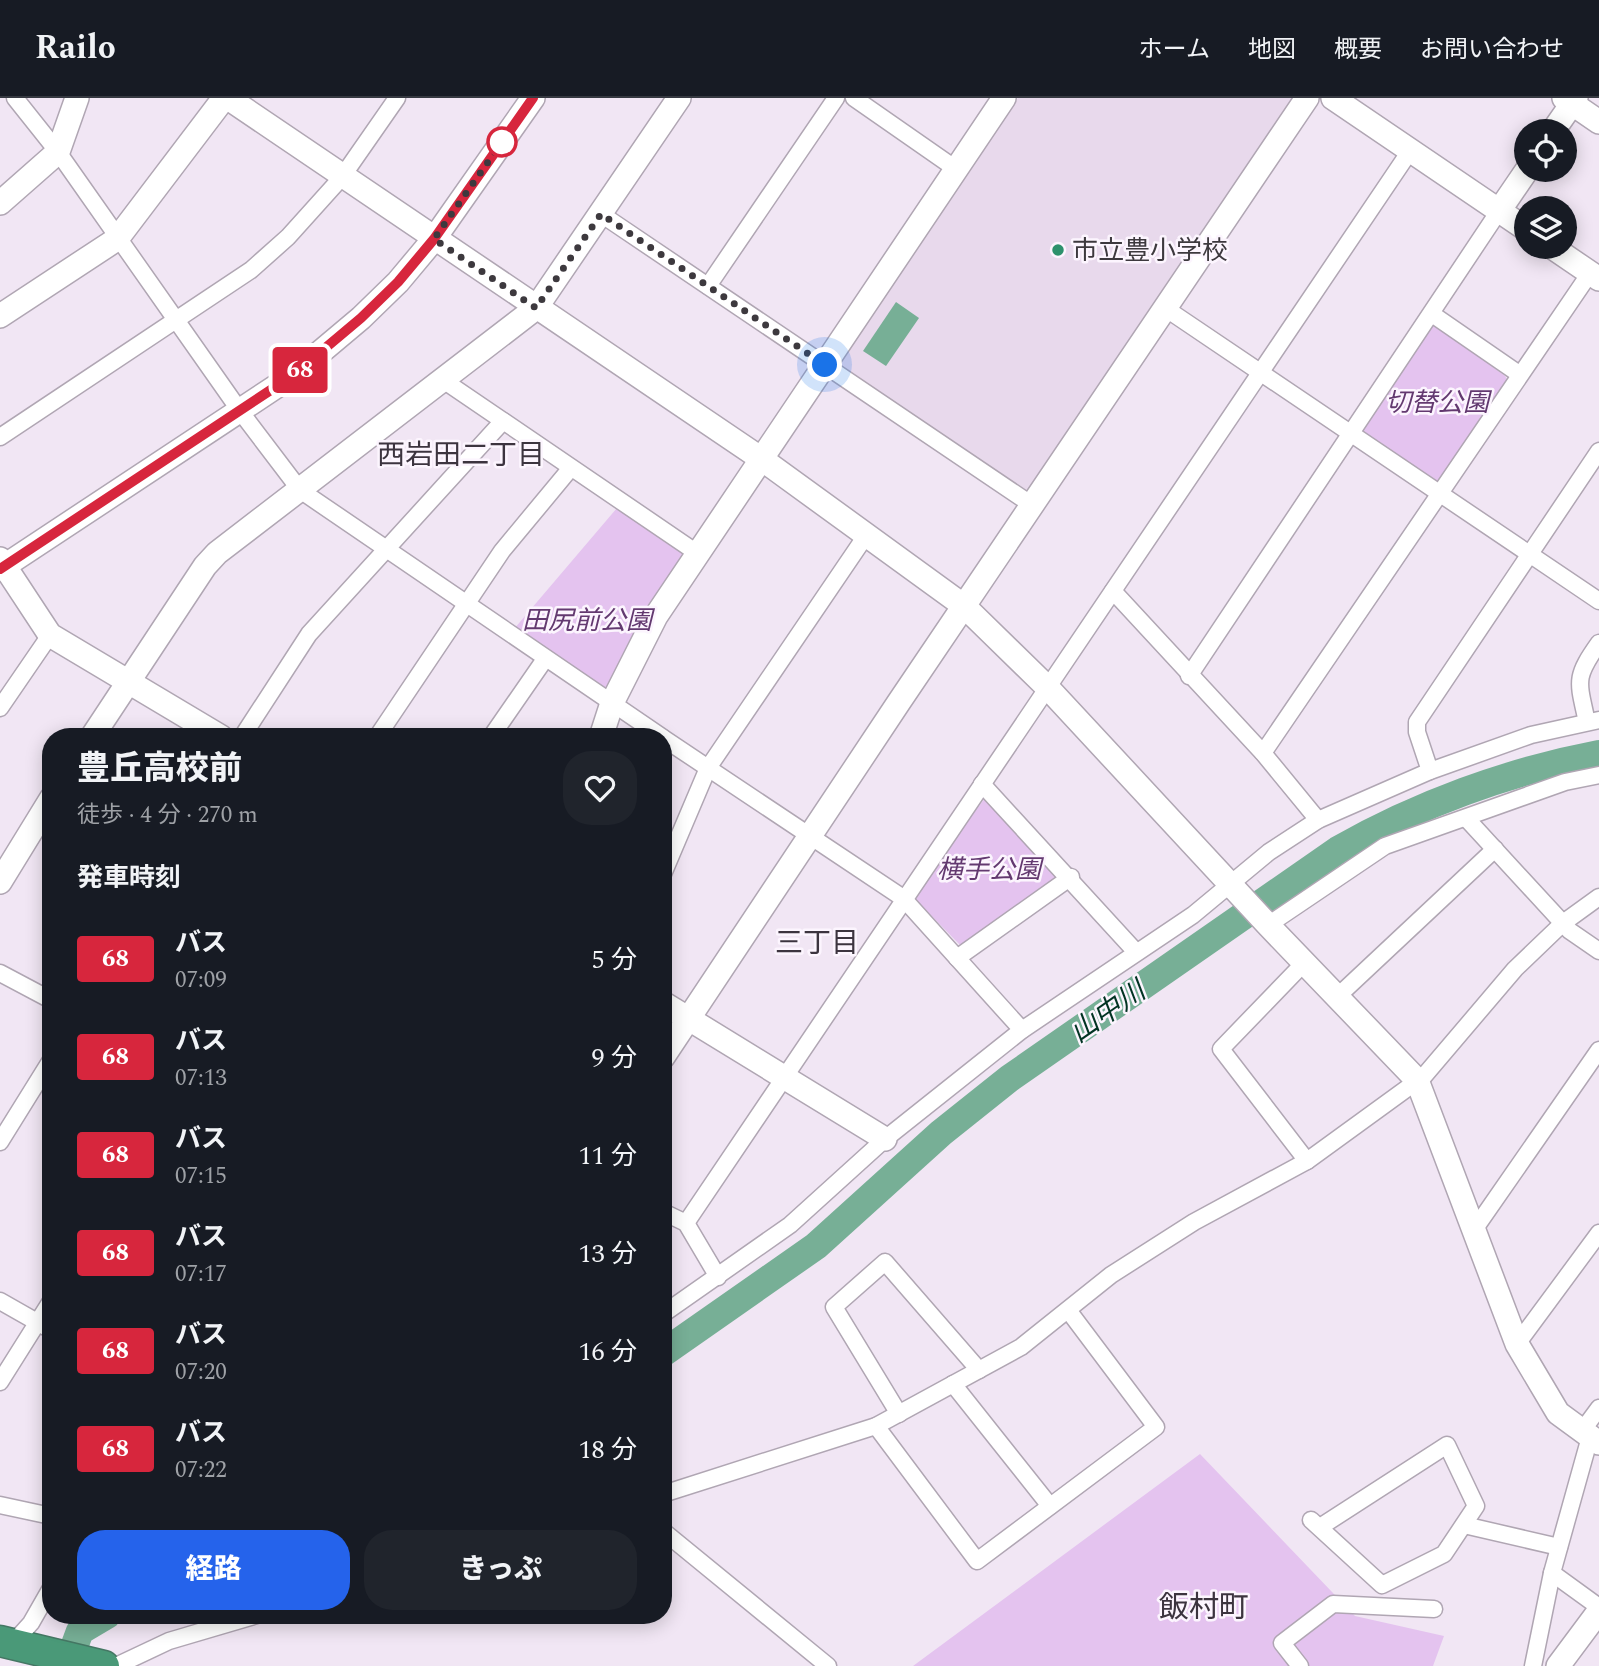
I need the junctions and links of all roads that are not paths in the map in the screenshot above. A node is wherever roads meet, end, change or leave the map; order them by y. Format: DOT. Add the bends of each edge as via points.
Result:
graph roads {
  1 [pos="15,98"];
  2 [pos="77,98"];
  3 [pos="226,98"];
  4 [pos="397,98"];
  5 [pos="533,98"];
  6 [pos="679,98"];
  7 [pos="836,98"];
  8 [pos="854,98"];
  9 [pos="1004,98"];
  10 [pos="1307,98"];
  11 [pos="1333,98"];
  12 [pos="1570,100"];
  13 [pos="1560,119"];
  14 [pos="1599,122"];
  15 [pos="1410,151"];
  16 [pos="58,152"];
  17 [pos="957,169"];
  18 [pos="342,177"];
  19 [pos="1519,182"];
  20 [pos="0,203"];
  21 [pos="1499,211"];
  22 [pos="601,214"];
  23 [pos="1514,221"];
  24 [pos="117,239"];
  25 [pos="434,239"];
  26 [pos="1569,259"];
  27 [pos="1594,276"];
  28 [pos="708,286"];
  29 [pos="536,308"];
  30 [pos="1165,308"];
  31 [pos="1432,314"];
  32 [pos="0,316"];
  33 [pos="175,319"];
  34 [pos="825,365"];
  35 [pos="1261,373"];
  36 [pos="1518,374"];
  37 [pos="443,380"];
  38 [pos="240,411"];
  39 [pos="503,422"];
  40 [pos="1351,434"];
  41 [pos="0,438"];
  42 [pos="1599,452"];
  43 [pos="763,460"];
  44 [pos="570,469"];
  45 [pos="300,490"];
  46 [pos="1440,492"];
  47 [pos="1032,505"];
  48 [pos="867,534"];
  49 [pos="384,549"];
  50 [pos="1530,554"];
  51 [pos="699,555"];
  52 [pos="2,565"];
  53 [pos="1113,591"];
  54 [pos="1599,601"];
  55 [pos="466,603"];
  56 [pos="964,606"];
  57 [pos="50,635"];
  58 [pos="1599,643"];
  59 [pos="545,659"];
  60 [pos="1188,676"];
  61 [pos="128,682"];
  62 [pos="1048,688"];
  63 [pos="612,703"];
  64 [pos="0,708"];
  65 [pos="1593,721"];
  66 [pos="98,728"];
  67 [pos="206,728"];
  68 [pos="248,728"];
  69 [pos="383,728"];
  70 [pos="497,728"];
  71 [pos="604,728"];
  72 [pos="650,728"];
  73 [pos="672,743"];
  74 [pos="1263,753"];
  75 [pos="708,768"];
  76 [pos="1430,771"];
  77 [pos="1599,775"];
  78 [pos="982,783"];
  79 [pos="42,813"];
  80 [pos="1466,818"];
  81 [pos="1318,820"];
  82 [pos="810,836"];
  83 [pos="1494,849"];
  84 [pos="672,853"];
  85 [pos="1070,877"];
  86 [pos="0,881"];
  87 [pos="1233,887"];
  88 [pos="1599,897"];
  89 [pos="903,898"];
  90 [pos="1266,923"];
  91 [pos="1563,923"];
  92 [pos="1599,951"];
  93 [pos="1136,952"];
  94 [pos="957,958"];
  95 [pos="1304,963"];
  96 [pos="0,973"];
  97 [pos="42,995"];
  98 [pos="1337,997"];
  99 [pos="672,1009"];
  100 [pos="687,1018"];
  101 [pos="1022,1030"];
  102 [pos="672,1042"];
  103 [pos="1599,1050"];
  104 [pos="42,1074"];
  105 [pos="786,1076"];
  106 [pos="1417,1080"];
  107 [pos="885,1139"];
  108 [pos="0,1142"];
  109 [pos="1307,1161"];
  110 [pos="672,1216"];
  111 [pos="685,1223"];
  112 [pos="1474,1230"];
  113 [pos="1599,1233"];
  114 [pos="718,1277"];
  115 [pos="0,1301"];
  116 [pos="672,1308"];
  117 [pos="1068,1310"];
  118 [pos="42,1326"];
  119 [pos="42,1330"];
  120 [pos="1517,1344"];
  121 [pos="979,1370"];
  122 [pos="0,1382"];
  123 [pos="953,1384"];
  124 [pos="1599,1408"];
  125 [pos="899,1413"];
  126 [pos="876,1426"];
  127 [pos="1590,1437"];
  128 [pos="672,1491"];
  129 [pos="0,1505"];
  130 [pos="1051,1506"];
  131 [pos="42,1515"];
  132 [pos="1464,1525"];
  133 [pos="672,1538"];
  134 [pos="1559,1546"];
  135 [pos="1552,1573"];
  136 [pos="42,1604"];
  137 [pos="1434,1609"];
  138 [pos="1599,1609"];
  139 [pos="227,1624"];
  140 [pos="4,1648"];
  141 [pos="41,1661"];
  142 [pos="93,1662"];
  143 [pos="116,1666"];
  144 [pos="828,1666"];
  145 [pos="1300,1666"];
  146 [pos="1533,1666"];
  147 [pos="1558,1666"];
  1 -- 16 [label="street"];
  2 -- 16 [label="street"];
  3 -- 18 [label="street"];
  3 -- 24 [label="street"];
  4 -- 18 [label="street"];
  5 -- 25 [label="street"];
  6 -- 22 [label="street"];
  7 -- 28 [label="street"];
  8 -- 17 [label="street"];
  9 -- 17 [label="street"];
  10 -- 30 [label="street"];
  11 -- 15 [label="street"];
  12 -- 13 [label="street"];
  12 -- 14 [label="street"];
  15 -- 21 [label="street"];
  15 -- 35 [label="street"];
  16 -- 20 [label="street"];
  16 -- 24 [label="street"];
  17 -- 34 [label="street"];
  18 -- 25 [label="street"];
  18 -- 33 [label="street" via="251,270"];
  19 -- 21 [label="street"];
  21 -- 23 [label="street"];
  21 -- 31 [label="street"];
  22 -- 28 [label="street"];
  22 -- 29 [label="street"];
  24 -- 32 [label="street"];
  24 -- 33 [label="street"];
  25 -- 29 [label="street"];
  25 -- 38 [label="street" via="361,318 292,376"];
  26 -- 27 [label="street"];
  27 -- 36 [label="street"];
  28 -- 34 [label="street"];
  29 -- 37 [label="street"];
  29 -- 43 [label="street"];
  30 -- 35 [label="street"];
  30 -- 47 [label="street"];
  31 -- 36 [label="street"];
  31 -- 40 [label="street"];
  33 -- 38 [label="street"];
  33 -- 41 [label="street"];
  34 -- 43 [label="street"];
  34 -- 47 [label="street"];
  35 -- 40 [label="street"];
  35 -- 53 [label="street"];
  36 -- 46 [label="street"];
  37 -- 39 [label="street"];
  37 -- 45 [label="street"];
  38 -- 45 [label="street"];
  38 -- 52 [label="street"];
  39 -- 44 [label="street"];
  39 -- 49 [label="street"];
  40 -- 46 [label="street"];
  40 -- 60 [label="street"];
  42 -- 50 [label="street"];
  43 -- 48 [label="street"];
  43 -- 51 [label="street"];
  44 -- 51 [label="street"];
  44 -- 55 [label="street"];
  45 -- 49 [label="street"];
  45 -- 61 [label="street" via="205,566"];
  46 -- 50 [label="street"];
  46 -- 74 [label="street"];
  47 -- 56 [label="street"];
  48 -- 56 [label="street"];
  48 -- 75 [label="street"];
  49 -- 55 [label="street"];
  49 -- 68 [label="street" via="309,634"];
  50 -- 54 [label="street"];
  50 -- 76 [label="street" via="1417,722"];
  51 -- 63 [label="street" via="656,616"];
  52 -- 57 [label="street"];
  53 -- 60 [label="street"];
  53 -- 62 [label="street"];
  55 -- 59 [label="street"];
  55 -- 69 [label="street"];
  56 -- 62 [label="street"];
  56 -- 82 [label="street"];
  57 -- 61 [label="street"];
  57 -- 64 [label="street"];
  58 -- 65 [label="street" via="1578,679"];
  59 -- 63 [label="street"];
  59 -- 70 [label="street"];
  60 -- 74 [label="street"];
  61 -- 66 [label="street"];
  61 -- 67 [label="street"];
  62 -- 78 [label="street"];
  62 -- 87 [label="street"];
  63 -- 71 [label="street"];
  63 -- 72 [label="street"];
  65 -- 76 [label="street" via="1531,735"];
  73 -- 75 [label="street"];
  74 -- 81 [label="street"];
  75 -- 82 [label="street"];
  75 -- 84 [label="street"];
  76 -- 81 [label="street"];
  77 -- 80 [label="street" via="1565,782"];
  78 -- 85 [label="street"];
  78 -- 89 [label="street"];
  79 -- 86 [label="street"];
  80 -- 83 [label="street"];
  80 -- 90 [label="street" via="1385,846"];
  81 -- 87 [label="street" via="1269,852"];
  82 -- 89 [label="street"];
  82 -- 100 [label="street"];
  83 -- 91 [label="street"];
  83 -- 98 [label="street"];
  85 -- 93 [label="street"];
  85 -- 94 [label="street"];
  87 -- 90 [label="street"];
  87 -- 93 [label="street"];
  88 -- 91 [label="street"];
  89 -- 94 [label="street"];
  89 -- 105 [label="street"];
  90 -- 95 [label="street"];
  91 -- 92 [label="street"];
  91 -- 106 [label="street" via="1515,969"];
  93 -- 101 [label="street"];
  94 -- 101 [label="street"];
  95 -- 98 [label="street"];
  95 -- 109 [label="street" via="1221,1049"];
  96 -- 97 [label="street"];
  98 -- 106 [label="street"];
  99 -- 100 [label="street"];
  100 -- 102 [label="street"];
  100 -- 105 [label="street"];
  101 -- 107 [label="street"];
  103 -- 112 [label="street"];
  104 -- 108 [label="street"];
  105 -- 107 [label="street"];
  105 -- 111 [label="street"];
  106 -- 109 [label="street"];
  106 -- 112 [label="street"];
  107 -- 114 [label="street" via="790,1225"];
  109 -- 117 [label="street" via="1194,1222 1111,1275"];
  110 -- 111 [label="street"];
  111 -- 114 [label="street"];
  112 -- 120 [label="street"];
  113 -- 120 [label="street"];
  114 -- 116 [label="street"];
  115 -- 118 [label="street"];
  117 -- 121 [label="street" via="1021,1347"];
  117 -- 130 [label="street" via="1156,1427"];
  119 -- 122 [label="street"];
  120 -- 127 [label="street" via="1558,1413"];
  121 -- 123 [label="street"];
  121 -- 125 [label="street" via="885,1262 834,1307"];
  123 -- 125 [label="street"];
  123 -- 130 [label="street"];
  124 -- 127 [label="street"];
  125 -- 126 [label="street"];
  126 -- 128 [label="street"];
  126 -- 130 [label="street" via="977,1561"];
  127 -- 134 [label="street"];
  129 -- 131 [label="street"];
  132 -- 132 [label="street" via="1444,1554 1382,1585 1315,1523 1447,1446 1476,1506"];
  132 -- 134 [label="street"];
  133 -- 144 [label="street"];
  134 -- 135 [label="street"];
  135 -- 138 [label="street"];
  135 -- 146 [label="street"];
  136 -- 140 [label="street" via="31,1623"];
  137 -- 145 [label="street" via="1333,1604 1282,1643"];
  138 -- 147 [label="street"];
  139 -- 143 [label="street" via="169,1641"];
  140 -- 141 [label="highway"];
  141 -- 142 [label="highway"];
}
